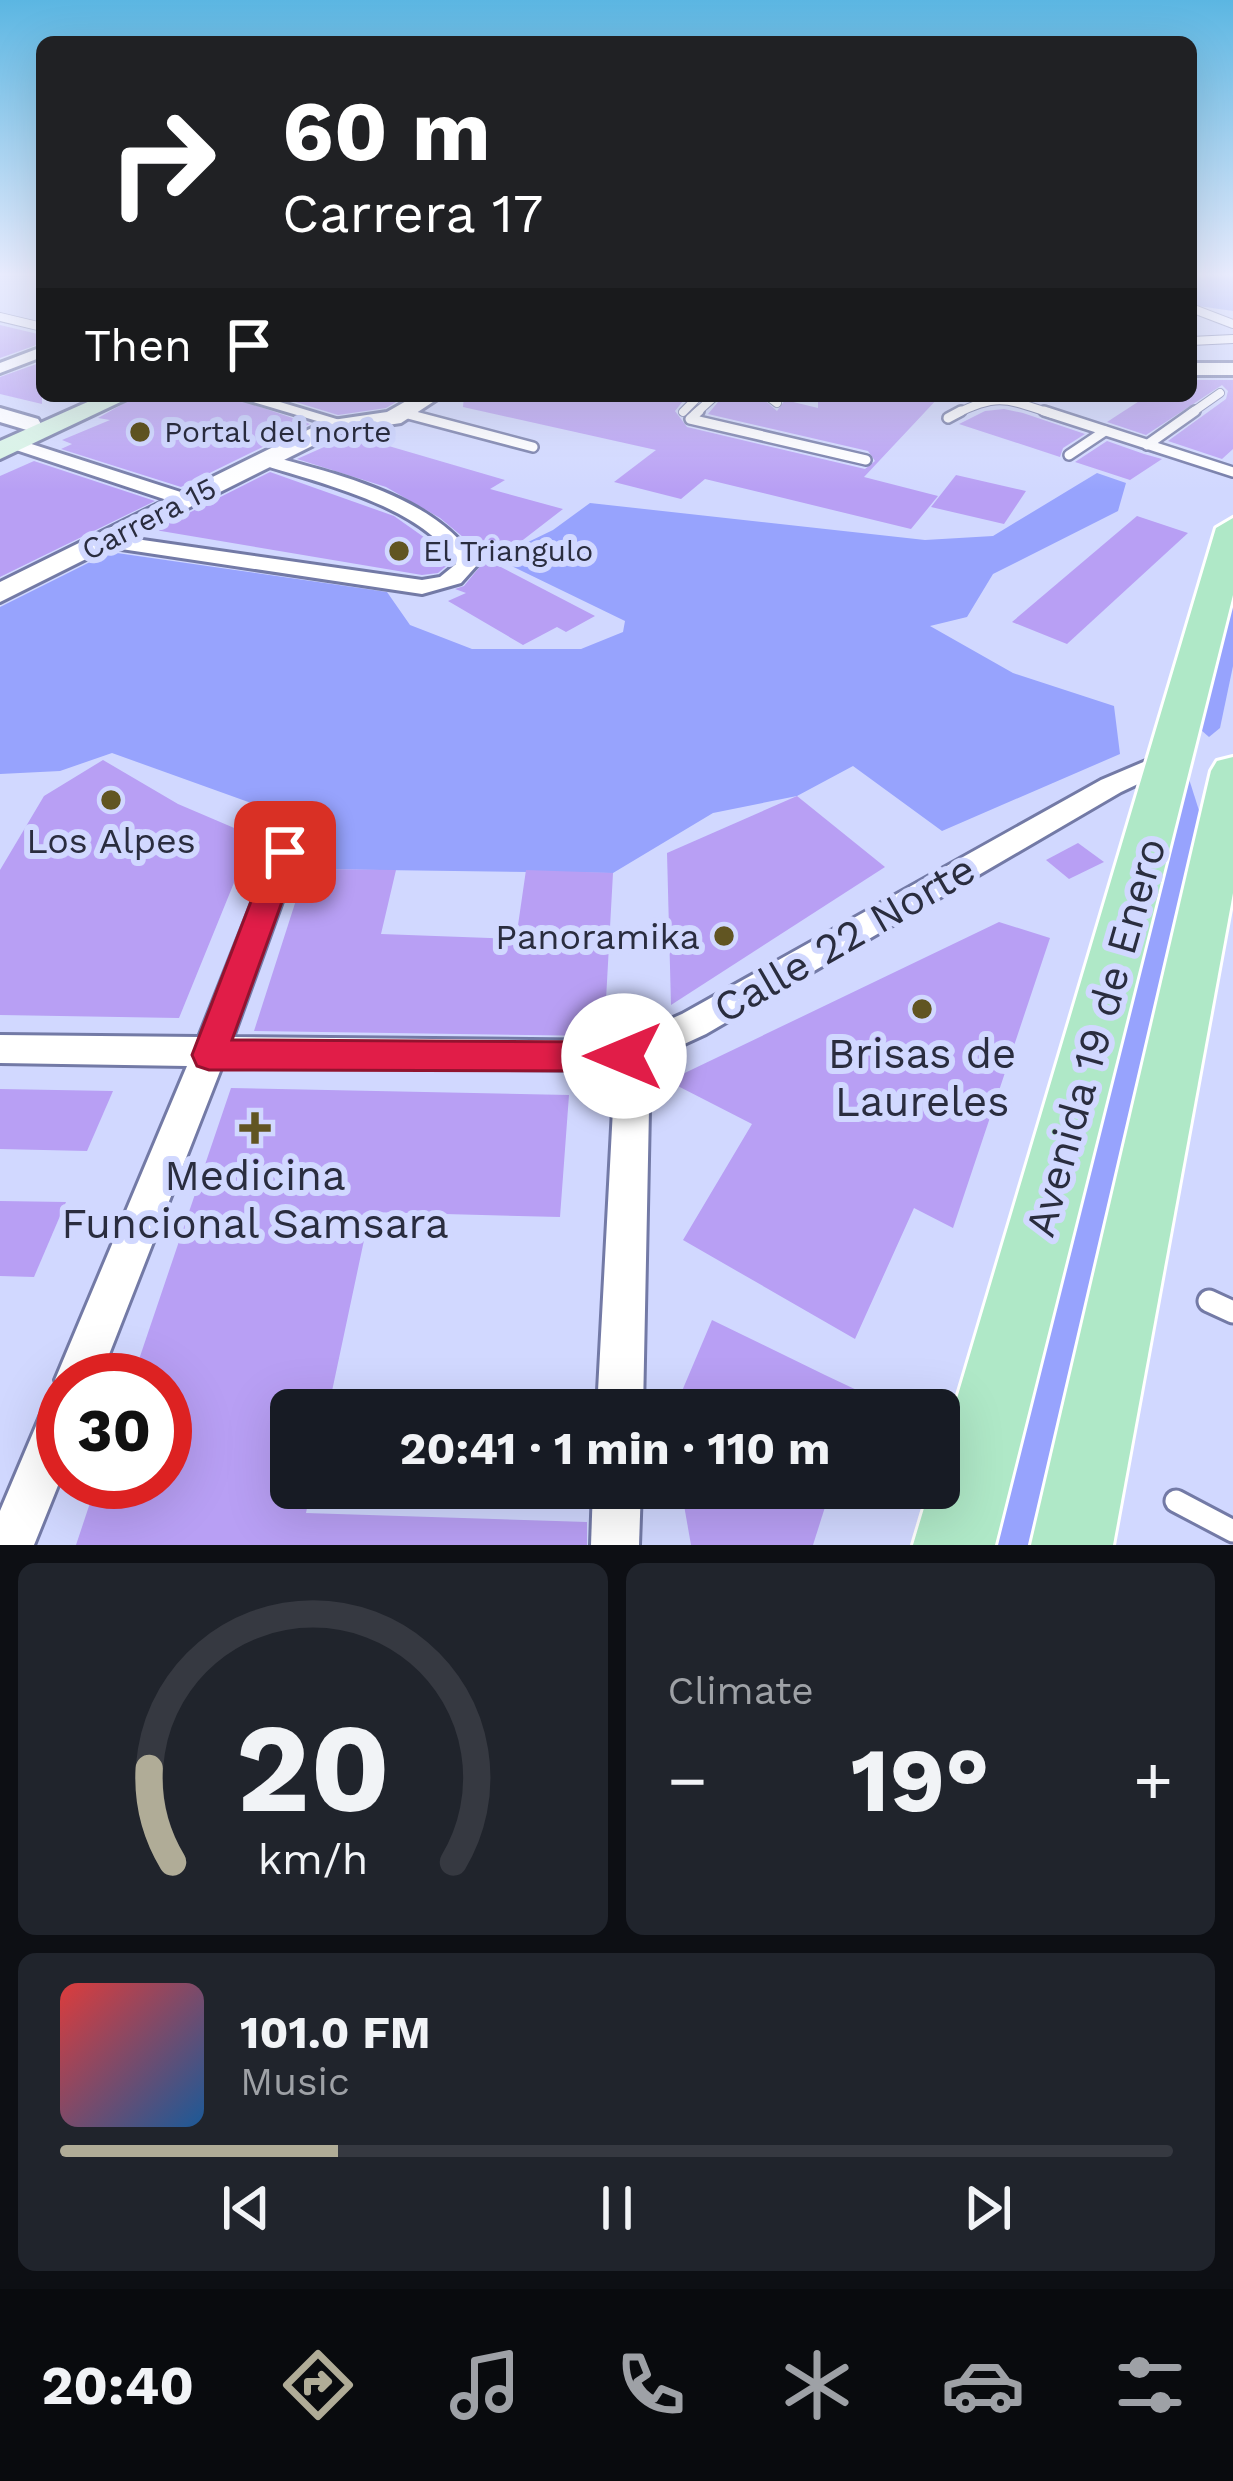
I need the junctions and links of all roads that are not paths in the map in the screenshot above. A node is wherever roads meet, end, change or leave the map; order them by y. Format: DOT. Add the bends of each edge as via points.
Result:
graph roads {
  1 [pos="36,354"];
  2 [pos="0,368"];
  3 [pos="1197,369"];
  4 [pos="1233,369"];
  5 [pos="1220,394"];
  6 [pos="81,402"];
  7 [pos="107,402"];
  8 [pos="263,402"];
  9 [pos="421,402"];
  10 [pos="693,402"];
  11 [pos="708,402"];
  12 [pos="981,402"];
  13 [pos="1012,402"];
  14 [pos="683,412"];
  15 [pos="404,413"];
  16 [pos="0,415"];
  17 [pos="948,418"];
  18 [pos="344,424"];
  19 [pos="1105,431"];
  20 [pos="11,439"];
  21 [pos="1148,445"];
  22 [pos="533,447"];
  23 [pos="1070,455"];
  24 [pos="266,460"];
  25 [pos="866,460"];
  26 [pos="1233,472"];
  27 [pos="186,500"];
  28 [pos="1233,528"];
  29 [pos="108,541"];
  30 [pos="1226,571"];
  31 [pos="0,593"];
  32 [pos="1167,760"];
  33 [pos="1232,775"];
  34 [pos="285,852"];
  35 [pos="1223,876"];
  36 [pos="0,1049"];
  37 [pos="209,1055"];
  38 [pos="624,1056"];
  39 [pos="1209,1301"];
  40 [pos="1233,1312"];
  41 [pos="88,1353"];
  42 [pos="621,1389"];
  43 [pos="36,1482"];
  44 [pos="1176,1501"];
  45 [pos="616,1509"];
  46 [pos="1233,1531"];
  47 [pos="10,1545"];
  48 [pos="615,1545"];
  49 [pos="954,1545"];
  50 [pos="1072,1545"];
  1 -- 2 [label="street"];
  3 -- 4 [label="street"];
  5 -- 21 [label="lane"];
  6 -- 20 [label="main road"];
  7 -- 20 [label="main road"];
  8 -- 18 [label="street"];
  9 -- 15 [label="street, Carrera 15"];
  10 -- 14 [label="lane"];
  11 -- 25 [label="lane" via="690,419"];
  12 -- 17 [label="lane"];
  13 -- 19 [label="lane"];
  15 -- 18 [label="street, Carrera 15"];
  15 -- 22 [label="lane"];
  16 -- 20 [label="street"];
  18 -- 24 [label="street, Carrera 15"];
  19 -- 21 [label="lane"];
  19 -- 23 [label="lane"];
  20 -- 27 [label="street"];
  21 -- 26 [label="lane"];
  24 -- 27 [label="street, Carrera 15"];
  24 -- 29 [label="street" via="394,502 465,554 463,572 422,587"];
  27 -- 29 [label="street, Carrera 15"];
  28 -- 30 [label="main road, Avenida 19 de Enero"];
  29 -- 31 [label="street, Carrera 15"];
  30 -- 32 [label="main road, Avenida 19 de Enero"];
  32 -- 33 [label="main road"];
  32 -- 38 [label="street, Calle 22 Norte"];
  32 -- 49 [label="main road, Avenida 19 de Enero"];
  33 -- 35 [label="main road, Avenida 19 de Enero"];
  34 -- 37 [label="street"];
  35 -- 50 [label="main road, Avenida 19 de Enero"];
  36 -- 37 [label="street, Calle 22 Norte"];
  37 -- 38 [label="street, Calle 22 Norte"];
  37 -- 41 [label="street"];
  38 -- 42 [label="street" via="631,1109"];
  39 -- 40 [label="lane"];
  43 -- 47 [label="street"];
  44 -- 46 [label="lane"];
  45 -- 48 [label="street"];
}
